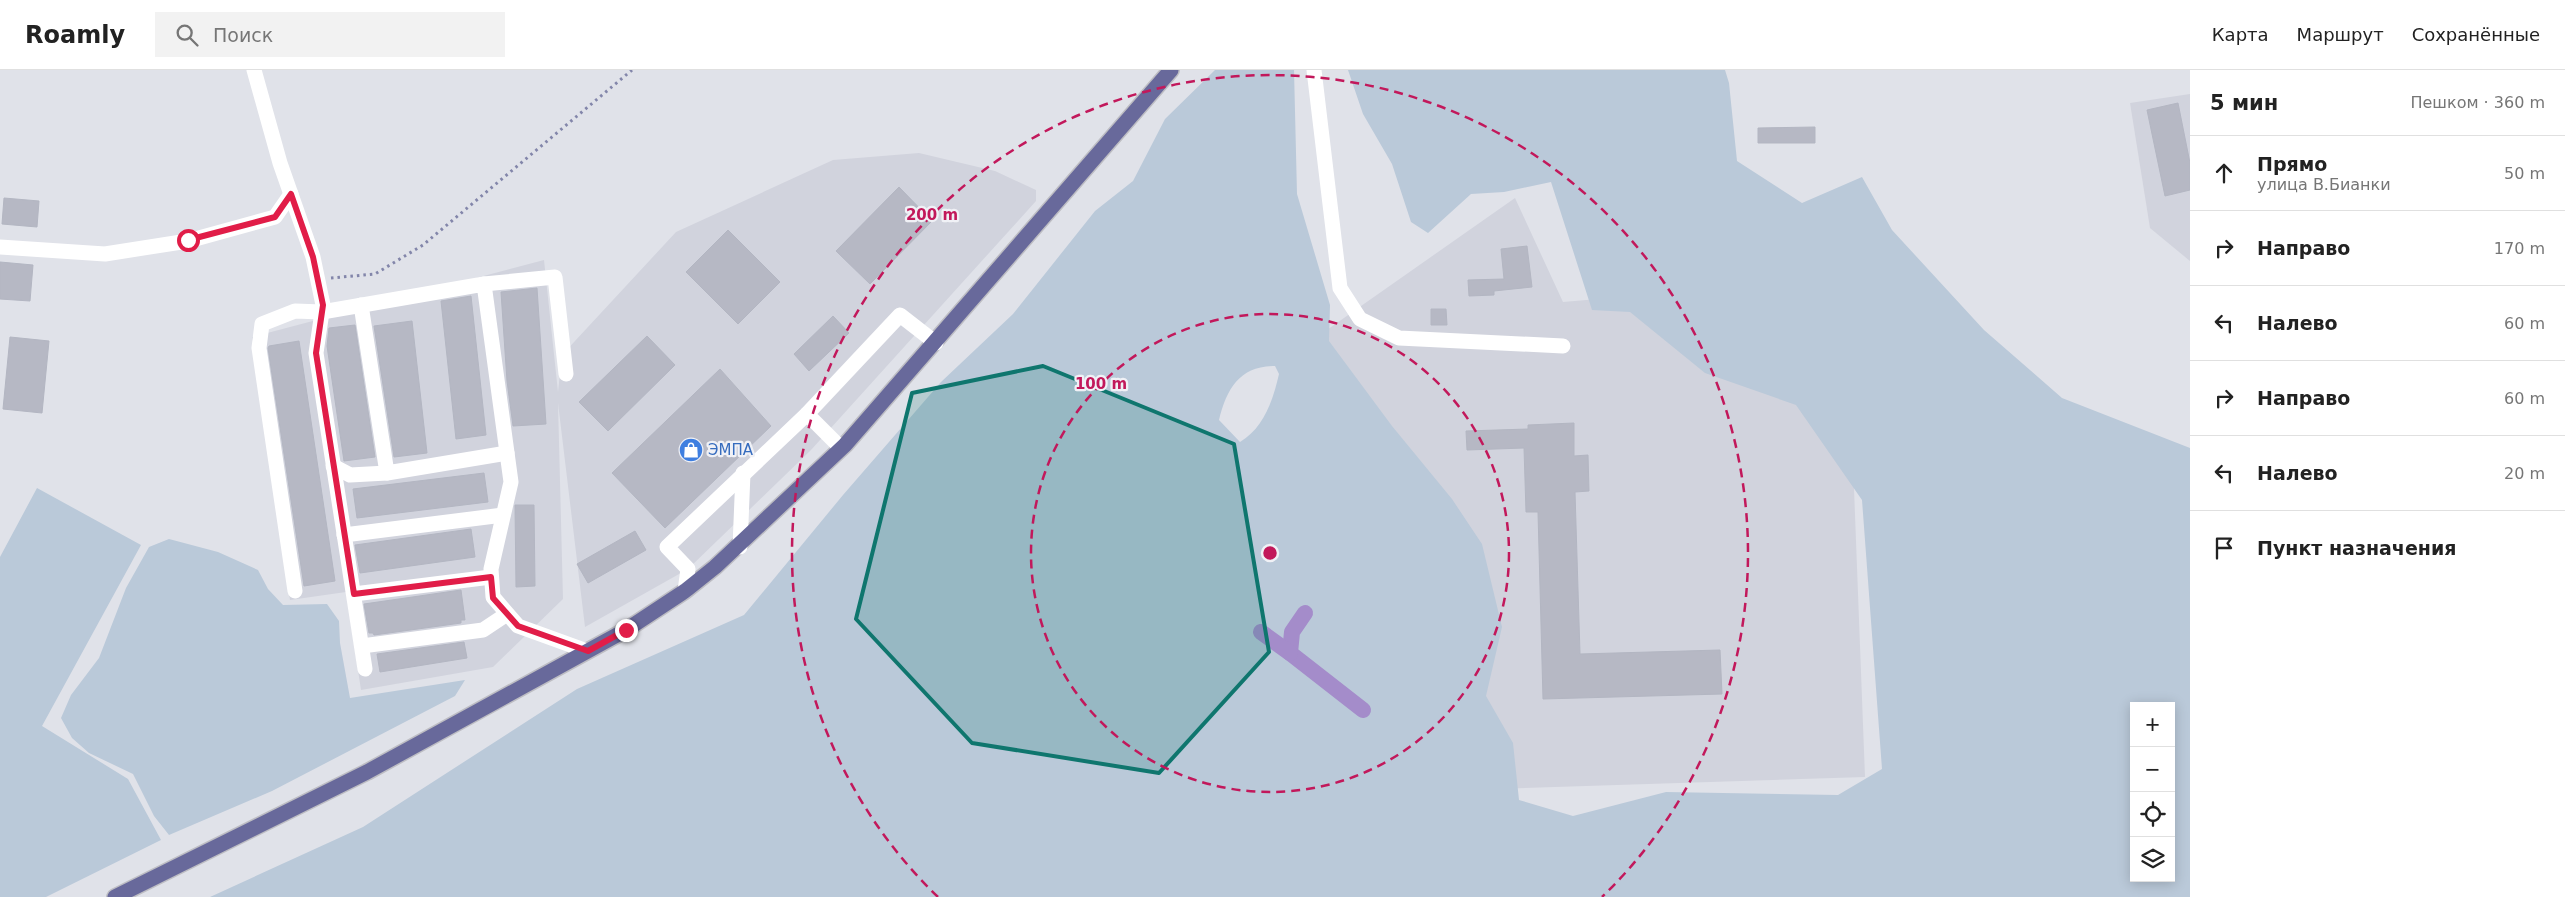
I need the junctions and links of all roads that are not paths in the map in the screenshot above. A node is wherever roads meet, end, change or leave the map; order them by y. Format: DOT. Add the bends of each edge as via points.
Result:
graph roads {
  1 [pos="254,70"];
  2 [pos="1171,70"];
  3 [pos="1314,70"];
  4 [pos="291,194"];
  5 [pos="0,247"];
  6 [pos="484,284"];
  7 [pos="362,305"];
  8 [pos="322,309"];
  9 [pos="936,343"];
  10 [pos="1563,346"];
  11 [pos="566,374"];
  12 [pos="807,414"];
  13 [pos="842,448"];
  14 [pos="507,453"];
  15 [pos="334,466"];
  16 [pos="743,472"];
  17 [pos="386,473"];
  18 [pos="503,515"];
  19 [pos="344,535"];
  20 [pos="740,547"];
  21 [pos="491,577"];
  22 [pos="295,590"];
  23 [pos="685,591"];
  24 [pos="354,594"];
  25 [pos="507,614"];
  26 [pos="362,646"];
  27 [pos="588,651"];
  28 [pos="365,669"];
  29 [pos="115,897"];
  1 -- 4 [label="street"];
  2 -- 9 [label="main road"];
  3 -- 10 [label="street" via="1340,288 1360,319 1399,338"];
  4 -- 5 [label="street" via="275,217 188,240 106,254"];
  4 -- 8 [label="street" via="313,257"];
  6 -- 7 [label="street"];
  6 -- 11 [label="street" via="555,277"];
  6 -- 14 [label="street"];
  7 -- 8 [label="street"];
  7 -- 17 [label="street"];
  8 -- 15 [label="street" via="316,353"];
  8 -- 22 [label="street" via="295,311 262,324 259,348"];
  9 -- 12 [label="street" via="900,315"];
  9 -- 13 [label="main road"];
  12 -- 13 [label="street"];
  12 -- 16 [label="street"];
  13 -- 20 [label="main road"];
  14 -- 17 [label="street"];
  14 -- 18 [label="street" via="511,482"];
  15 -- 17 [label="street" via="350,475"];
  15 -- 19 [label="street"];
  16 -- 20 [label="street"];
  16 -- 23 [label="street" via="667,547 688,568"];
  18 -- 19 [label="street"];
  18 -- 21 [label="street"];
  19 -- 24 [label="street"];
  20 -- 23 [label="main road"];
  21 -- 24 [label="street"];
  21 -- 25 [label="street" via="493,598"];
  23 -- 27 [label="main road"];
  24 -- 26 [label="street"];
  25 -- 26 [label="street" via="484,630"];
  25 -- 27 [label="street" via="518,626"];
  26 -- 28 [label="street"];
  27 -- 29 [label="main road" via="367,772"];
}
